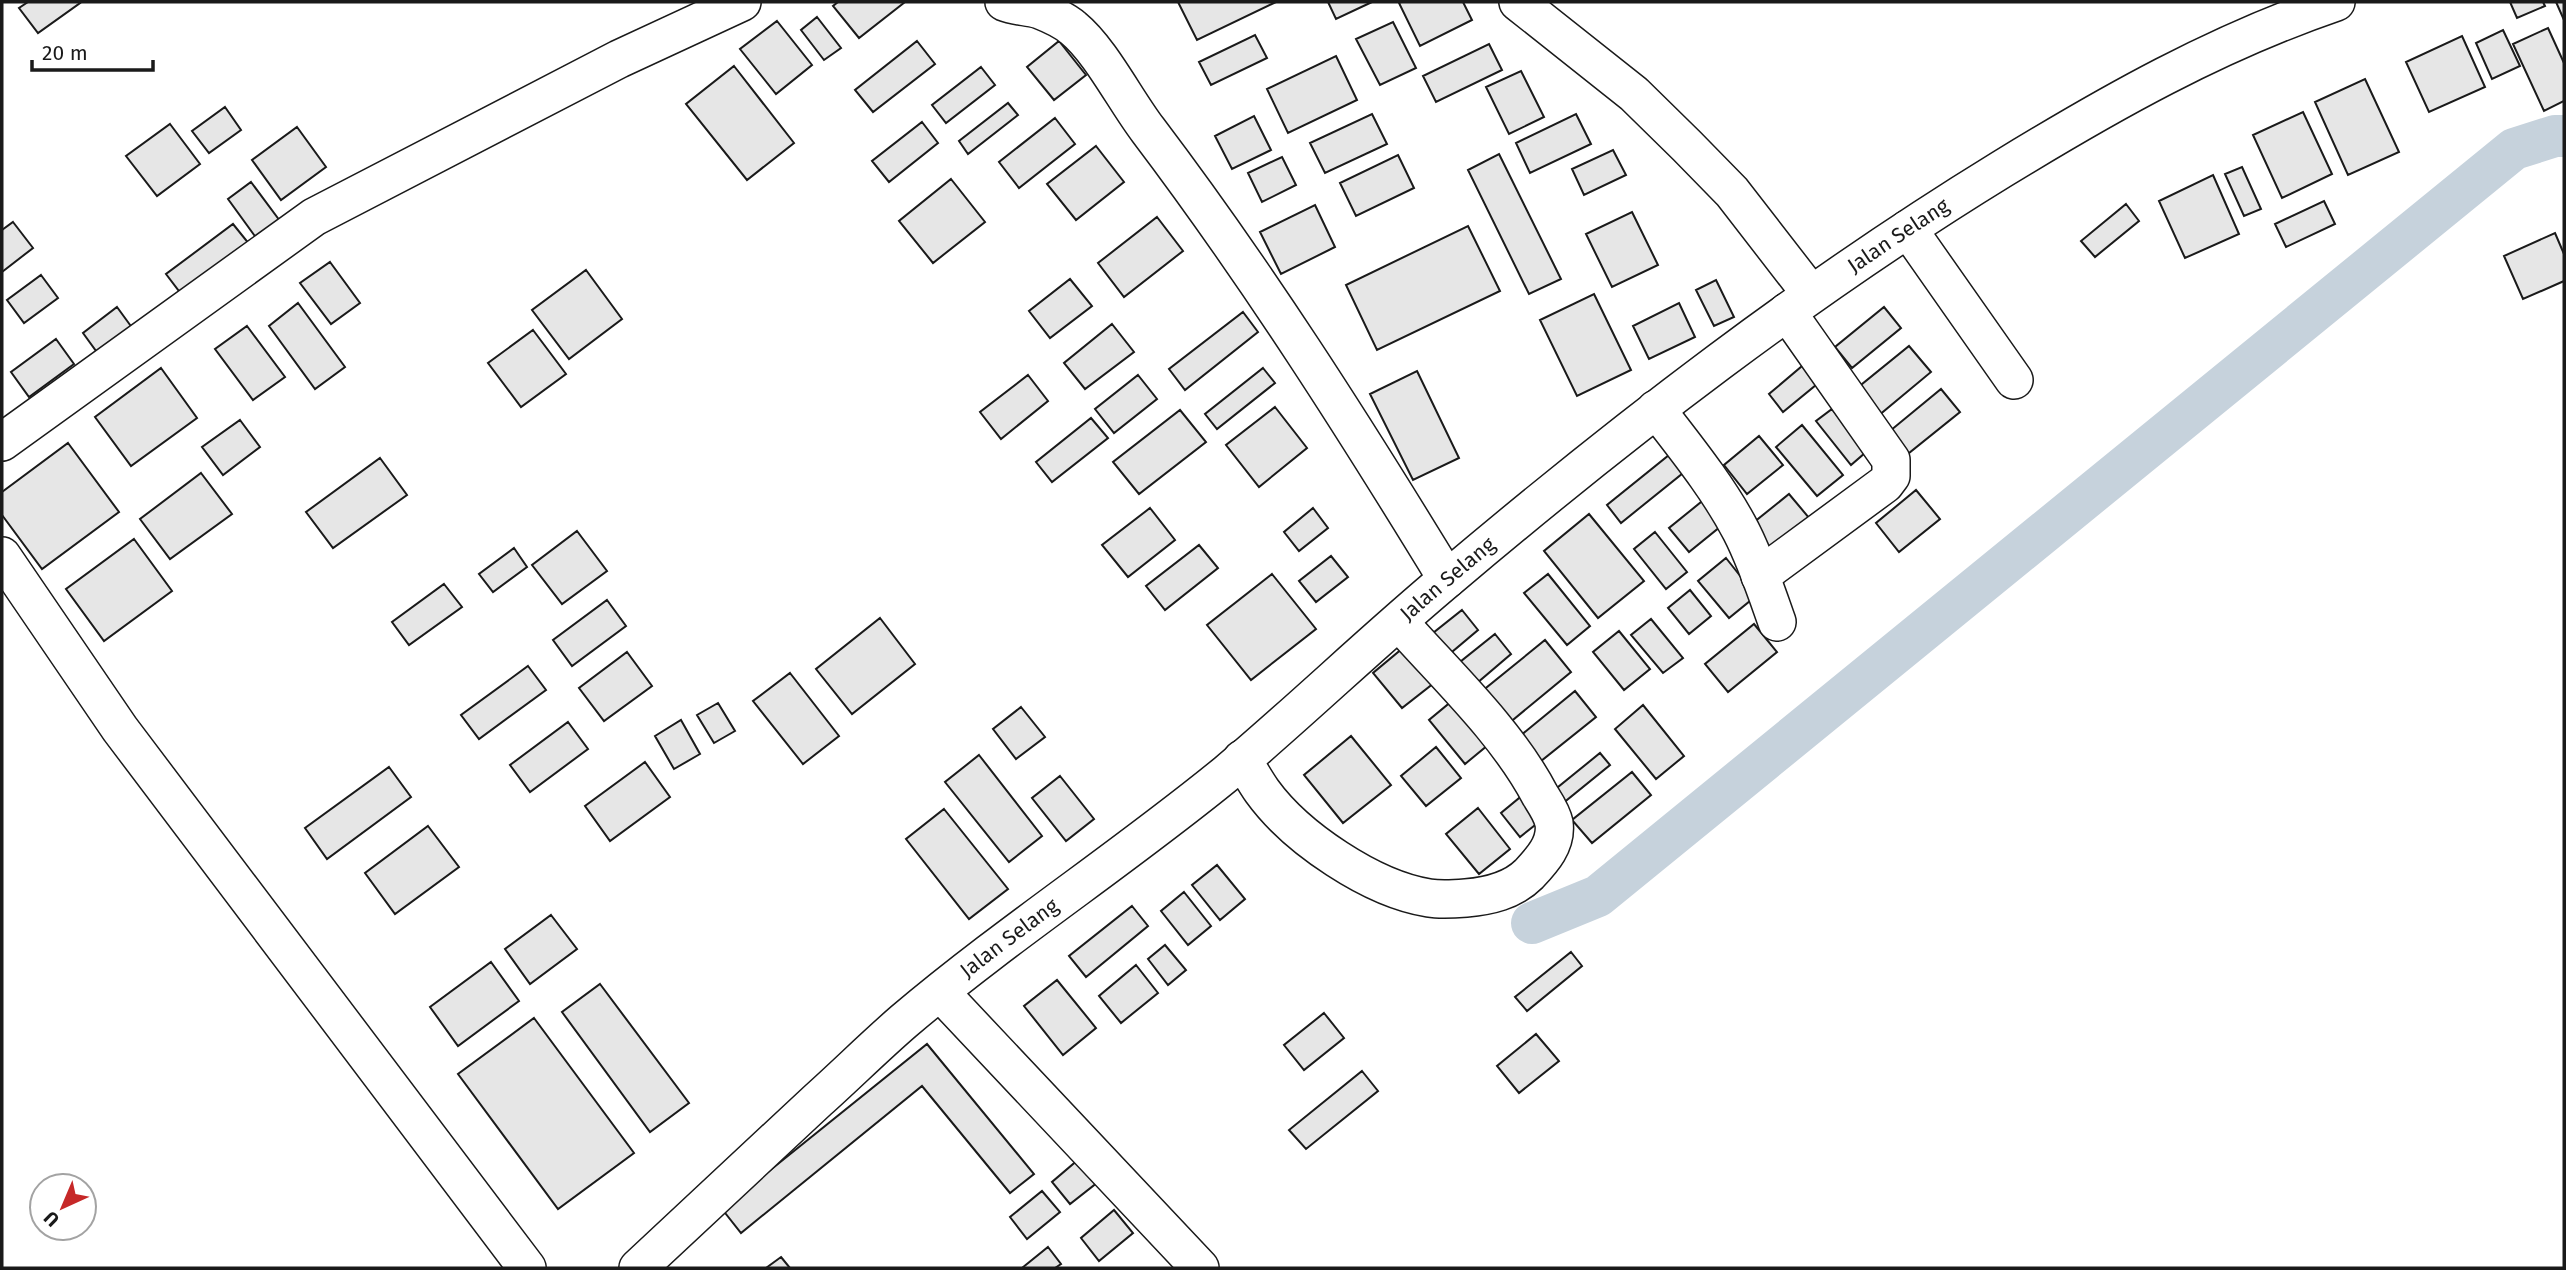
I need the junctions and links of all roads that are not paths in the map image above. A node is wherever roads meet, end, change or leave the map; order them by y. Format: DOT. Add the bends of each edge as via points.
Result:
graph roads {
  1 [pos="742,2"];
  2 [pos="1004,2"];
  3 [pos="1518,2"];
  4 [pos="2336,2"];
  5 [pos="1908,229"];
  6 [pos="1799,303"];
  7 [pos="2014,380"];
  8 [pos="1656,410"];
  9 [pos="2,442"];
  10 [pos="2,556"];
  11 [pos="1760,576"];
  12 [pos="1447,579"];
  13 [pos="1399,622"];
  14 [pos="1777,622"];
  15 [pos="1236,765"];
  16 [pos="940,992"];
  17 [pos="527,1268"];
  18 [pos="638,1268"];
  19 [pos="1200,1268"];
  1 -- 9 [label="street" via="314,217"];
  2 -- 12 [label="street" via="1041,10 1072,27 1093,50 1292,332"];
  3 -- 6 [label="street" via="1634,94 1732,192"];
  4 -- 5 [label="street, Jalan Selang" via="2164,75 2094,113"];
  5 -- 6 [label="street, Jalan Selang"];
  5 -- 7 [label="street"];
  6 -- 8 [label="street, Jalan Selang"];
  6 -- 11 [label="street" via="1891,460 1891,476"];
  8 -- 11 [label="street" via="1721,499"];
  8 -- 12 [label="street, Jalan Selang"];
  10 -- 17 [label="street" via="120,729"];
  11 -- 14 [label="street"];
  12 -- 13 [label="street, Jalan Selang"];
  13 -- 15 [label="street, Jalan Selang"];
  13 -- 15 [label="street" via="1504,741 1550,812 1552,844 1527,876 1488,897 1432,898 1395,889 1327,852"];
  15 -- 16 [label="street, Jalan Selang"];
  16 -- 18 [label="street, Jalan Selang"];
  16 -- 19 [label="street"];
}
